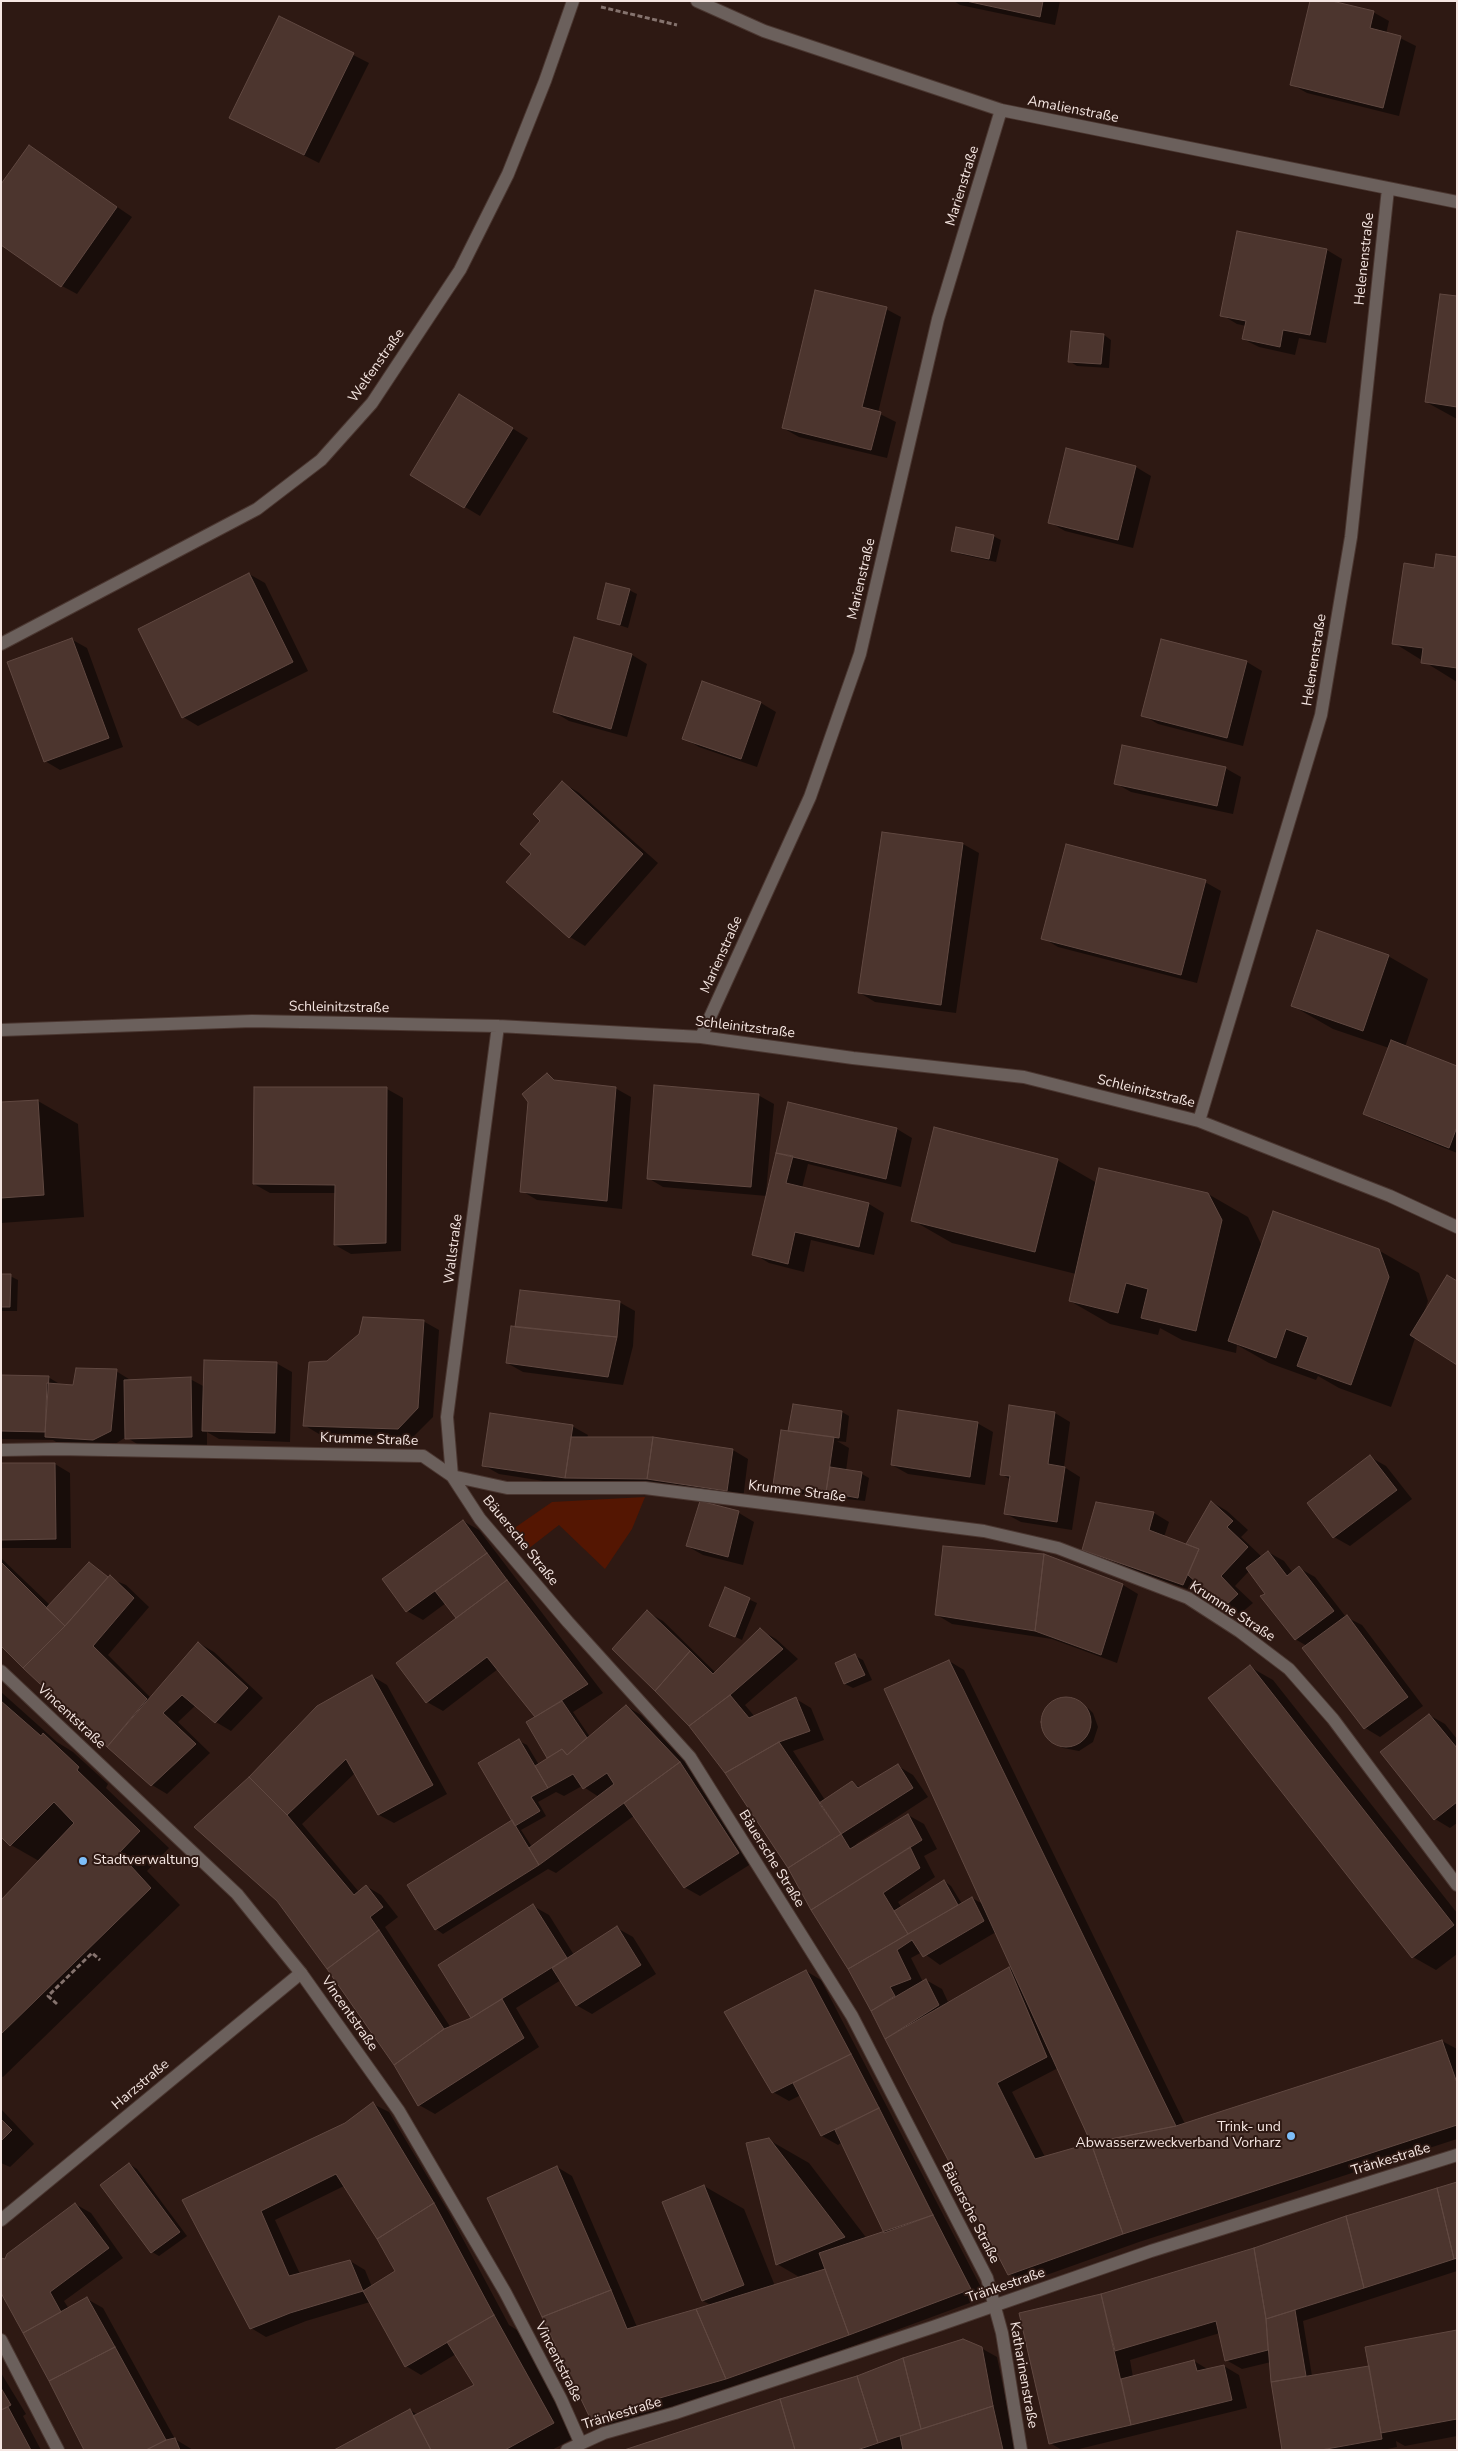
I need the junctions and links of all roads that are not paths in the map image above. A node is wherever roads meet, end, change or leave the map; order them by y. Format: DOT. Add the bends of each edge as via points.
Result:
graph roads {
  1 [pos="573,1"];
  2 [pos="697,1"];
  3 [pos="1001,110"];
  4 [pos="1388,189"];
  5 [pos="1457,202"];
  6 [pos="1,644"];
  7 [pos="498,1026"];
  8 [pos="1,1030"];
  9 [pos="701,1036"];
  10 [pos="1199,1121"];
  11 [pos="1457,1227"];
  12 [pos="1,1450"];
  13 [pos="452,1476"];
  14 [pos="1,1671"];
  15 [pos="1457,1884"];
  16 [pos="301,1973"];
  17 [pos="1457,2155"];
  18 [pos="1,2220"];
  19 [pos="995,2305"];
  20 [pos="1,2340"];
  21 [pos="580,2442"];
  22 [pos="58,2450"];
  23 [pos="567,2450"];
  24 [pos="1021,2450"];
  1 -- 6 [label="street, Welfenstraße" via="508,174 487,217 460,270 372,403 321,460 257,509"];
  2 -- 3 [label="street, Amalienstraße" via="764,31"];
  3 -- 4 [label="street, Amalienstraße"];
  3 -- 9 [label="street, Marienstraße" via="938,319 860,654 810,797"];
  4 -- 5 [label="street, Amalienstraße"];
  4 -- 10 [label="street, Helenenstraße" via="1351,536 1321,715"];
  7 -- 8 [label="street, Schleinitzstraße" via="252,1020"];
  7 -- 9 [label="street, Schleinitzstraße"];
  7 -- 13 [label="street, Wallstraße" via="447,1417"];
  9 -- 10 [label="street, Schleinitzstraße" via="853,1058 1024,1077"];
  10 -- 11 [label="street, Schleinitzstraße" via="1390,1196"];
  12 -- 13 [label="street, Krumme Straße" via="396,1454 422,1456"];
  13 -- 15 [label="street, Krumme Straße" via="507,1488 645,1488 984,1531 1058,1548 1188,1598 1289,1669 1333,1719"];
  13 -- 19 [label="street, Bäuersche Straße" via="480,1519 690,1758 852,2016 987,2278"];
  14 -- 16 [label="street, Vincentstraße" via="237,1894"];
  16 -- 18 [label="street, Harzstraße"];
  16 -- 21 [label="street, Vincentstraße" via="404,2119 505,2292"];
  17 -- 19 [label="street, Tränkestraße" via="1151,2250"];
  19 -- 21 [label="street, Tränkestraße" via="934,2328"];
  19 -- 24 [label="street, Katharinenstraße"];
  20 -- 22 [label="street"];
  21 -- 23 [label="street, Tränkestraße"];
}
